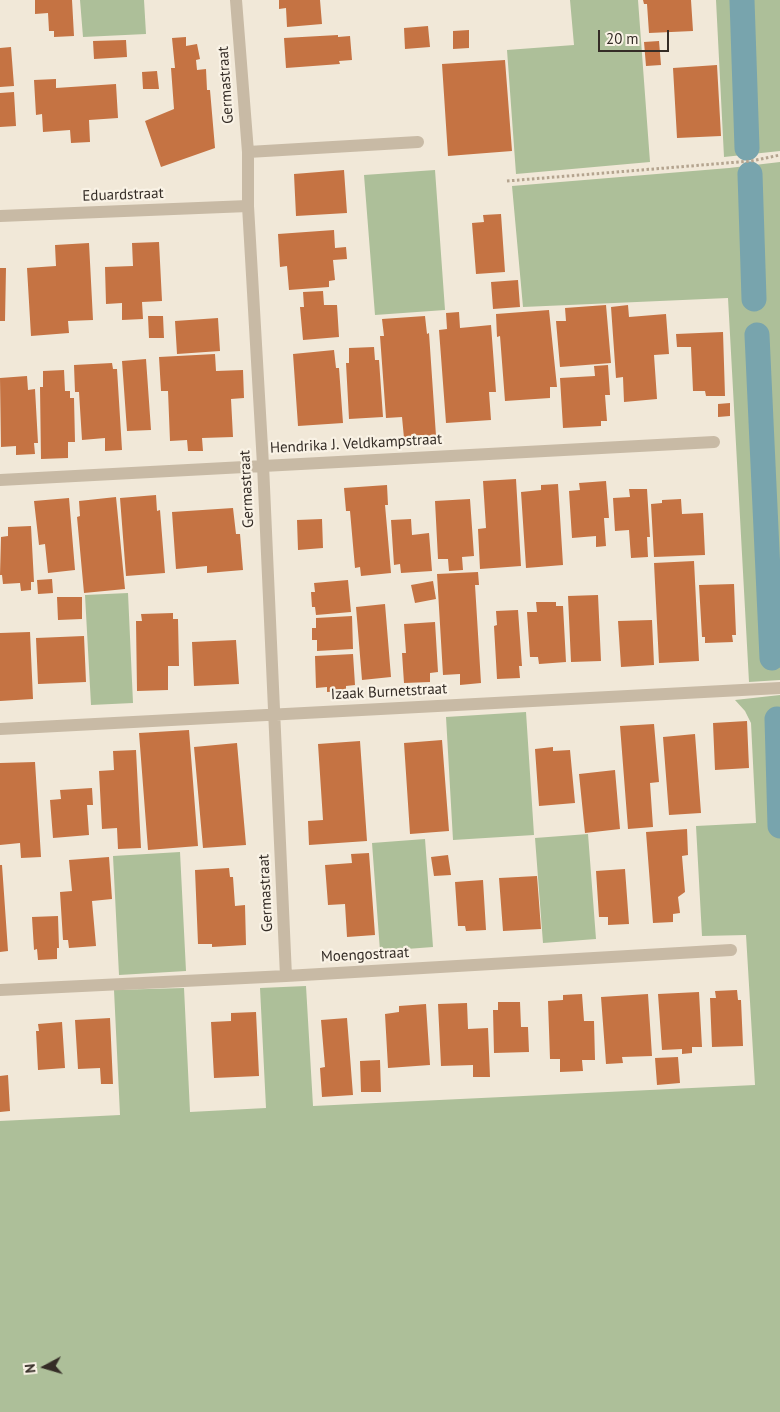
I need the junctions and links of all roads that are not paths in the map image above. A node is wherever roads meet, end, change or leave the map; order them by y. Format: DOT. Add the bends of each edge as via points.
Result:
graph roads {
  1 [pos="236,0"];
  2 [pos="418,142"];
  3 [pos="248,152"];
  4 [pos="248,206"];
  5 [pos="0,216"];
  6 [pos="714,442"];
  7 [pos="263,465"];
  8 [pos="0,480"];
  9 [pos="780,688"];
  10 [pos="273,714"];
  11 [pos="0,729"];
  12 [pos="731,950"];
  13 [pos="286,976"];
  14 [pos="0,990"];
  1 -- 3 [label="street, Germastraat"];
  2 -- 3 [label="street"];
  3 -- 4 [label="street, Germastraat"];
  4 -- 5 [label="street, Eduardstraat"];
  4 -- 7 [label="street, Germastraat"];
  6 -- 7 [label="street, Hendrika J. Veldkampstraat"];
  7 -- 8 [label="street, Hendrika J. Veldkampstraat"];
  7 -- 10 [label="street, Germastraat"];
  9 -- 10 [label="street, Izaak Burnetstraat"];
  10 -- 11 [label="street, Izaak Burnetstraat"];
  10 -- 13 [label="street, Germastraat"];
  12 -- 13 [label="street, Moengostraat"];
  13 -- 14 [label="street, Moengostraat"];
}
